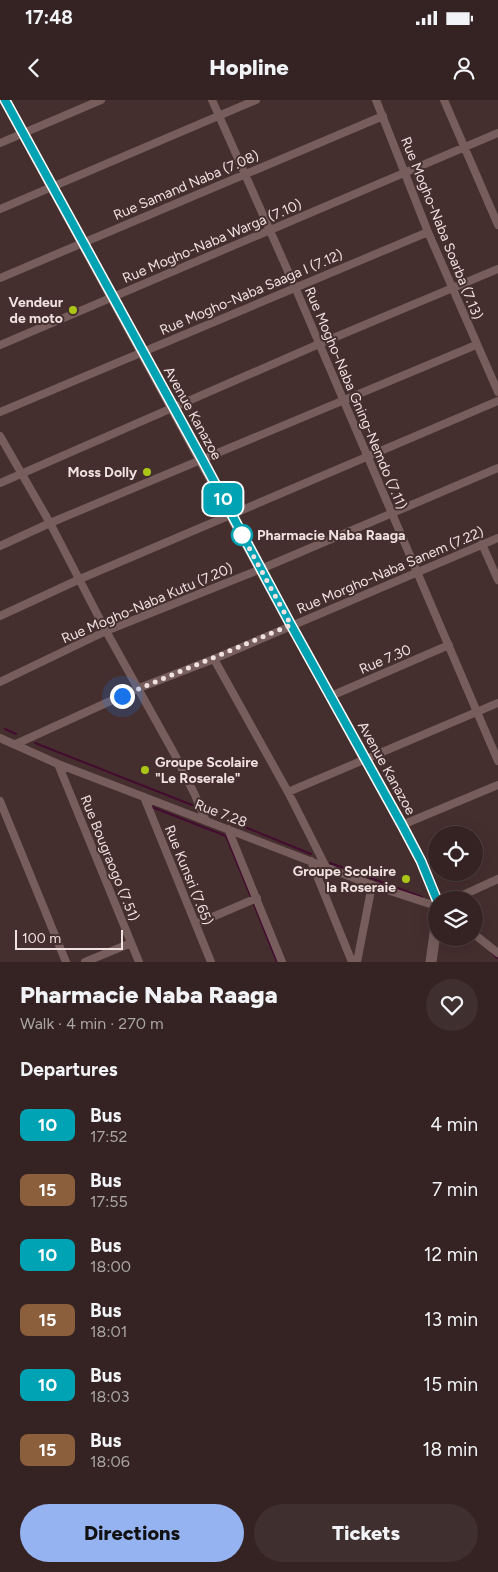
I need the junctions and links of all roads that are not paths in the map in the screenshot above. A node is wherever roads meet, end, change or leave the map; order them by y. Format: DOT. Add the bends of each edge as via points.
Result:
graph roads {
  1 [pos="5,100"];
  2 [pos="101,100"];
  3 [pos="212,100"];
  4 [pos="256,100"];
  5 [pos="376,100"];
  6 [pos="444,100"];
  7 [pos="219,115"];
  8 [pos="383,116"];
  9 [pos="23,133"];
  10 [pos="498,133"];
  11 [pos="0,143"];
  12 [pos="464,147"];
  13 [pos="406,172"];
  14 [pos="244,174"];
  15 [pos="52,186"];
  16 [pos="0,209"];
  17 [pos="498,225"];
  18 [pos="269,231"];
  19 [pos="428,232"];
  20 [pos="83,243"];
  21 [pos="498,269"];
  22 [pos="0,278"];
  23 [pos="295,287"];
  24 [pos="453,288"];
  25 [pos="113,297"];
  26 [pos="319,344"];
  27 [pos="476,344"];
  28 [pos="0,345"];
  29 [pos="142,352"];
  30 [pos="498,392"];
  31 [pos="342,400"];
  32 [pos="498,401"];
  33 [pos="173,408"];
  34 [pos="0,412"];
  35 [pos="0,436"];
  36 [pos="367,458"];
  37 [pos="202,459"];
  38 [pos="498,468"];
  39 [pos="22,474"];
  40 [pos="0,483"];
  41 [pos="391,513"];
  42 [pos="232,515"];
  43 [pos="50,523"];
  44 [pos="498,538"];
  45 [pos="482,544"];
  46 [pos="0,546"];
  47 [pos="261,569"];
  48 [pos="417,572"];
  49 [pos="80,579"];
  50 [pos="498,580"];
  51 [pos="0,616"];
  52 [pos="291,625"];
  53 [pos="106,632"];
  54 [pos="449,645"];
  55 [pos="214,659"];
  56 [pos="0,682"];
  57 [pos="139,688"];
  58 [pos="331,696"];
  59 [pos="498,703"];
  60 [pos="477,712"];
  61 [pos="0,738"];
  62 [pos="16,744"];
  63 [pos="365,759"];
  64 [pos="498,761"];
  65 [pos="58,764"];
  66 [pos="498,785"];
  67 [pos="288,792"];
  68 [pos="144,797"];
  69 [pos="0,801"];
  70 [pos="206,820"];
  71 [pos="402,825"];
  72 [pos="228,829"];
  73 [pos="310,861"];
  74 [pos="326,867"];
  75 [pos="498,879"];
  76 [pos="372,885"];
  77 [pos="433,891"];
  78 [pos="472,891"];
  79 [pos="257,898"];
  80 [pos="428,903"];
  81 [pos="196,924"];
  82 [pos="483,941"];
  83 [pos="132,943"];
  84 [pos="433,946"];
  85 [pos="498,953"];
  86 [pos="66,962"];
  87 [pos="85,962"];
  88 [pos="139,962"];
  89 [pos="211,962"];
  90 [pos="282,962"];
  91 [pos="352,962"];
  92 [pos="357,962"];
  93 [pos="431,962"];
  1 -- 9 [label="street, Avenue Kanazoe"];
  2 -- 9 [label="street"];
  3 -- 7 [label="street, Rue Mogho-Naba Gning-Nemdo (7.11)"];
  4 -- 7 [label="street"];
  5 -- 8 [label="street, Rue Mogho-Naba Soarba (7.13)"];
  6 -- 12 [label="street"];
  7 -- 14 [label="street, Rue Mogho-Naba Gning-Nemdo (7.11)"];
  7 -- 15 [label="street"];
  8 -- 13 [label="street, Rue Mogho-Naba Soarba (7.13)"];
  8 -- 14 [label="street, Rue Samand Naba (7.08)"];
  9 -- 11 [label="street"];
  9 -- 15 [label="street, Avenue Kanazoe"];
  10 -- 12 [label="street, Rue Mogho-Naba Warga (7.10)"];
  12 -- 13 [label="street, Rue Mogho-Naba Warga (7.10)"];
  12 -- 17 [label="street"];
  13 -- 18 [label="street, Rue Mogho-Naba Warga (7.10)"];
  13 -- 19 [label="street, Rue Mogho-Naba Soarba (7.13)"];
  14 -- 18 [label="street, Rue Mogho-Naba Gning-Nemdo (7.11)"];
  14 -- 20 [label="street, Rue Samand Naba (7.08)"];
  15 -- 16 [label="street"];
  15 -- 20 [label="street, Avenue Kanazoe"];
  18 -- 23 [label="street, Rue Mogho-Naba Gning-Nemdo (7.11)"];
  18 -- 25 [label="street, Rue Mogho-Naba Warga (7.10)"];
  19 -- 23 [label="street, Rue Mogho-Naba Saaga I (7.12)"];
  19 -- 24 [label="street, Rue Mogho-Naba Soarba (7.13)"];
  20 -- 22 [label="street, Rue Samand Naba (7.08)"];
  20 -- 25 [label="street, Avenue Kanazoe"];
  21 -- 24 [label="street"];
  23 -- 26 [label="street, Rue Mogho-Naba Gning-Nemdo (7.11)"];
  23 -- 29 [label="street, Rue Mogho-Naba Saaga I (7.12)"];
  24 -- 26 [label="street"];
  24 -- 27 [label="street, Rue Mogho-Naba Soarba (7.13)"];
  25 -- 28 [label="street, Rue Mogho-Naba Warga (7.10)"];
  25 -- 29 [label="street, Avenue Kanazoe"];
  26 -- 31 [label="street, Rue Mogho-Naba Gning-Nemdo (7.11)"];
  26 -- 33 [label="street"];
  27 -- 30 [label="street, Rue Mogho-Naba Soarba (7.13)"];
  27 -- 31 [label="street"];
  29 -- 33 [label="street, Avenue Kanazoe"];
  29 -- 34 [label="street, Rue Mogho-Naba Saaga I (7.12)"];
  31 -- 36 [label="street, Rue Mogho-Naba Gning-Nemdo (7.11)"];
  31 -- 37 [label="street"];
  32 -- 36 [label="street"];
  33 -- 37 [label="street, Avenue Kanazoe"];
  33 -- 39 [label="street"];
  35 -- 39 [label="street"];
  36 -- 41 [label="street, Rue Mogho-Naba Gning-Nemdo (7.11)"];
  36 -- 42 [label="street"];
  37 -- 42 [label="street, Avenue Kanazoe"];
  37 -- 43 [label="street"];
  38 -- 41 [label="street, Rue Mogho-Naba Kutu (7.20)"];
  39 -- 40 [label="street"];
  39 -- 43 [label="street"];
  41 -- 47 [label="street, Rue Mogho-Naba Kutu (7.20)"];
  41 -- 48 [label="street, Rue Mogho-Naba Gning-Nemdo (7.11)"];
  42 -- 47 [label="street, Avenue Kanazoe"];
  42 -- 49 [label="street"];
  43 -- 46 [label="street"];
  43 -- 49 [label="street"];
  44 -- 45 [label="street, Rue Morgho-Naba Sanem (7.22)"];
  45 -- 48 [label="street, Rue Morgho-Naba Sanem (7.22)"];
  45 -- 50 [label="street"];
  47 -- 52 [label="street, Avenue Kanazoe"];
  47 -- 53 [label="street, Rue Mogho-Naba Kutu (7.20)"];
  48 -- 52 [label="street, Rue Morgho-Naba Sanem (7.22)"];
  48 -- 54 [label="street, Rue Mogho-Naba Gning-Nemdo (7.11)"];
  49 -- 51 [label="street"];
  49 -- 53 [label="street"];
  52 -- 55 [label="street, Rue Morgho-Naba Sanem (7.22)"];
  52 -- 58 [label="street, Avenue Kanazoe"];
  53 -- 56 [label="street, Rue Mogho-Naba Kutu (7.20)"];
  53 -- 57 [label="street"];
  54 -- 58 [label="street, Rue 7.30"];
  54 -- 60 [label="street, Rue Mogho-Naba Gning-Nemdo (7.11)"];
  55 -- 57 [label="street, Rue Morgho-Naba Sanem (7.22)"];
  55 -- 67 [label="street"];
  57 -- 62 [label="street, Rue Morgho-Naba Sanem (7.22)"];
  57 -- 70 [label="street"];
  58 -- 63 [label="street, Avenue Kanazoe"];
  59 -- 60 [label="street"];
  60 -- 63 [label="street"];
  60 -- 64 [label="street, Rue Mogho-Naba Gning-Nemdo (7.11)"];
  61 -- 62 [label="street, Rue 7.28"];
  62 -- 65 [label="street, Rue 7.28"];
  63 -- 67 [label="street"];
  63 -- 71 [label="street, Avenue Kanazoe"];
  65 -- 68 [label="street, Rue 7.28"];
  65 -- 83 [label="street, Rue Bougraogo (7.51)"];
  66 -- 71 [label="street"];
  67 -- 74 [label="street"];
  68 -- 70 [label="street, Rue 7.28"];
  68 -- 81 [label="street, Rue Kunsri (7.65)"];
  69 -- 86 [label="street"];
  70 -- 72 [label="street, Rue 7.28"];
  71 -- 77 [label="street, Avenue Kanazoe"];
  72 -- 73 [label="street, Rue 7.28"];
  72 -- 79 [label="street"];
  73 -- 74 [label="street, Rue 7.28"];
  73 -- 91 [label="street"];
  74 -- 76 [label="street, Rue 7.28"];
  75 -- 78 [label="street"];
  76 -- 80 [label="street, Rue 7.28"];
  76 -- 92 [label="street"];
  79 -- 81 [label="street"];
  79 -- 90 [label="street"];
  81 -- 89 [label="street, Rue Kunsri (7.65)"];
  82 -- 85 [label="street"];
  83 -- 87 [label="street"];
  83 -- 88 [label="street, Rue Bougraogo (7.51)"];
  84 -- 93 [label="street"];
}
